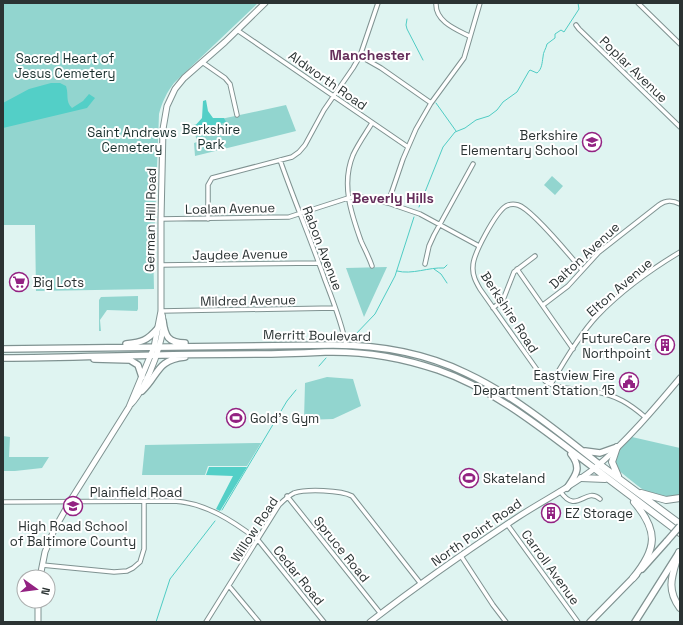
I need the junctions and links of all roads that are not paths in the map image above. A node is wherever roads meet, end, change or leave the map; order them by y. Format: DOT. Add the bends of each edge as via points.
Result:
graph roads {
  1 [pos="265,3"];
  2 [pos="378,3"];
  3 [pos="436,3"];
  4 [pos="480,3"];
  5 [pos="638,3"];
  6 [pos="576,25"];
  7 [pos="237,30"];
  8 [pos="469,36"];
  9 [pos="680,44"];
  10 [pos="360,56"];
  11 [pos="202,62"];
  12 [pos="334,96"];
  13 [pos="431,103"];
  14 [pos="237,115"];
  15 [pos="372,123"];
  16 [pos="679,124"];
  17 [pos="408,147"];
  18 [pos="280,160"];
  19 [pos="473,164"];
  20 [pos="348,198"];
  21 [pos="388,203"];
  22 [pos="680,204"];
  23 [pos="299,214"];
  24 [pos="208,218"];
  25 [pos="161,219"];
  26 [pos="439,224"];
  27 [pos="479,246"];
  28 [pos="680,252"];
  29 [pos="535,256"];
  30 [pos="319,263"];
  31 [pos="425,264"];
  32 [pos="161,265"];
  33 [pos="372,266"];
  34 [pos="517,269"];
  35 [pos="582,270"];
  36 [pos="543,305"];
  37 [pos="336,308"];
  38 [pos="493,308"];
  39 [pos="161,311"];
  40 [pos="163,321"];
  41 [pos="158,328"];
  42 [pos="346,345"];
  43 [pos="211,346"];
  44 [pos="106,347"];
  45 [pos="156,347"];
  46 [pos="374,347"];
  47 [pos="3,349"];
  48 [pos="573,349"];
  49 [pos="325,352"];
  50 [pos="346,353"];
  51 [pos="154,354"];
  52 [pos="190,355"];
  53 [pos="86,356"];
  54 [pos="3,358"];
  55 [pos="142,377"];
  56 [pos="680,378"];
  57 [pos="551,384"];
  58 [pos="142,391"];
  59 [pos="129,406"];
  60 [pos="645,417"];
  61 [pos="563,446"];
  62 [pos="617,447"];
  63 [pos="582,450"];
  64 [pos="599,464"];
  65 [pos="594,468"];
  66 [pos="581,478"];
  67 [pos="619,478"];
  68 [pos="608,479"];
  69 [pos="567,488"];
  70 [pos="636,491"];
  71 [pos="560,492"];
  72 [pos="626,493"];
  73 [pos="287,496"];
  74 [pos="680,498"];
  75 [pos="600,499"];
  76 [pos="144,501"];
  77 [pos="3,502"];
  78 [pos="70,502"];
  79 [pos="507,524"];
  80 [pos="680,525"];
  81 [pos="680,533"];
  82 [pos="258,540"];
  83 [pos="680,551"];
  84 [pos="461,556"];
  85 [pos="42,565"];
  86 [pos="41,569"];
  87 [pos="633,578"];
  88 [pos="421,584"];
  89 [pos="229,586"];
  90 [pos="680,608"];
  91 [pos="38,609"];
  92 [pos="381,614"];
  93 [pos="38,622"];
  94 [pos="206,622"];
  95 [pos="259,622"];
  96 [pos="324,622"];
  97 [pos="370,622"];
  98 [pos="506,622"];
  99 [pos="578,622"];
  100 [pos="590,622"];
  101 [pos="635,622"];
  1 -- 7 [label="street, German Hill Road"];
  2 -- 10 [label="street"];
  3 -- 8 [label="street" via="437,12 443,21"];
  4 -- 8 [label="street"];
  5 -- 9 [label="street"];
  6 -- 16 [label="street, Poplar Avenue"];
  7 -- 11 [label="street, German Hill Road"];
  7 -- 12 [label="street, Aldworth Road"];
  8 -- 13 [label="street" via="466,53 460,64"];
  10 -- 12 [label="street"];
  10 -- 13 [label="street"];
  11 -- 14 [label="street" via="230,84"];
  11 -- 25 [label="street, German Hill Road" via="180,83 167,106 163,129"];
  12 -- 15 [label="street, Aldworth Road"];
  12 -- 18 [label="street" via="302,149 292,157"];
  13 -- 17 [label="street"];
  15 -- 17 [label="street, Aldworth Road"];
  15 -- 20 [label="street" via="350,166 347,179"];
  17 -- 21 [label="street"];
  18 -- 23 [label="street, Rabon Avenue"];
  18 -- 24 [label="street" via="212,178 208,185"];
  19 -- 26 [label="street"];
  20 -- 21 [label="street, Loalan Avenue" via="366,198"];
  20 -- 23 [label="street, Loalan Avenue"];
  20 -- 33 [label="street"];
  21 -- 26 [label="street, Loalan Avenue" via="420,214"];
  22 -- 35 [label="street, Dalton Avenue" via="666,201 659,205 599,252"];
  23 -- 24 [label="street, Loalan Avenue" via="283,218"];
  23 -- 30 [label="street, Rabon Avenue"];
  24 -- 25 [label="street, Loalan Avenue"];
  25 -- 32 [label="street, German Hill Road"];
  26 -- 27 [label="street, Loalan Avenue"];
  26 -- 31 [label="street"];
  27 -- 35 [label="street, Berkshire Road" via="501,210 509,205 518,205 544,227"];
  27 -- 38 [label="street, Berkshire Road" via="474,260 473,276"];
  28 -- 48 [label="street, Elton Avenue" via="644,275 602,312"];
  29 -- 34 [label="street"];
  30 -- 32 [label="street, Jaydee Avenue"];
  30 -- 37 [label="street, Rabon Avenue"];
  32 -- 39 [label="street, German Hill Road"];
  34 -- 36 [label="street"];
  34 -- 38 [label="street" via="503,300"];
  35 -- 36 [label="street, Dalton Avenue" via="568,286"];
  36 -- 48 [label="street"];
  37 -- 39 [label="street, Mildred Avenue"];
  37 -- 42 [label="street, Rabon Avenue"];
  38 -- 57 [label="street, Berkshire Road" via="542,378"];
  39 -- 40 [label="street, German Hill Road"];
  39 -- 41 [label="street, German Hill Road"];
  40 -- 43 [label="main road" via="164,332 173,341 209,343"];
  40 -- 45 [label="street, German Hill Road"];
  41 -- 44 [label="main road" via="146,340"];
  41 -- 45 [label="street, German Hill Road"];
  42 -- 43 [label="main road, Merritt Boulevard"];
  42 -- 46 [label="main road, Merritt Boulevard"];
  42 -- 49 [label="main road" via="343,350"];
  43 -- 45 [label="main road, Merritt Boulevard"];
  44 -- 45 [label="main road, Merritt Boulevard"];
  44 -- 47 [label="main road, Merritt Boulevard"];
  45 -- 51 [label="street, German Hill Road"];
  46 -- 50 [label="main road" via="349,348"];
  46 -- 63 [label="main road, Merritt Boulevard" via="426,358 472,376 511,399"];
  48 -- 57 [label="street, Elton Avenue"];
  49 -- 50 [label="main road, Merritt Boulevard"];
  49 -- 52 [label="main road, Merritt Boulevard"];
  50 -- 61 [label="main road, Merritt Boulevard" via="391,358 448,374 505,403"];
  51 -- 52 [label="main road, Merritt Boulevard"];
  51 -- 53 [label="main road, Merritt Boulevard"];
  51 -- 55 [label="street, German Hill Road"];
  51 -- 58 [label="street, German Hill Road"];
  52 -- 58 [label="main road" via="170,360 162,365"];
  53 -- 54 [label="main road, Merritt Boulevard"];
  53 -- 55 [label="main road" via="86,359 130,360 138,365"];
  55 -- 59 [label="street, German Hill Road"];
  56 -- 60 [label="street, North Point Road"];
  57 -- 60 [label="street" via="613,396 632,405"];
  58 -- 59 [label="street, German Hill Road"];
  59 -- 78 [label="street, German Hill Road"];
  60 -- 62 [label="street, North Point Road"];
  61 -- 65 [label="main road, Merritt Boulevard"];
  61 -- 69 [label="main road" via="572,455 578,467"];
  62 -- 63 [label="main road" via="600,453"];
  62 -- 64 [label="street, North Point Road"];
  62 -- 67 [label="highway" via="612,462"];
  63 -- 64 [label="main road, Merritt Boulevard"];
  64 -- 65 [label="street, North Point Road"];
  64 -- 67 [label="highway"];
  65 -- 66 [label="street, North Point Road"];
  65 -- 68 [label="highway"];
  66 -- 68 [label="highway"];
  66 -- 69 [label="street, North Point Road"];
  67 -- 70 [label="highway"];
  68 -- 72 [label="highway"];
  69 -- 71 [label="street, North Point Road"];
  70 -- 74 [label="highway" via="666,500"];
  70 -- 80 [label="highway"];
  71 -- 75 [label="street" via="565,499 572,502 590,496"];
  71 -- 79 [label="street, North Point Road"];
  72 -- 81 [label="highway"];
  72 -- 87 [label="highway" via="646,517 652,539 648,556"];
  73 -- 82 [label="street, Willow Road"];
  73 -- 88 [label="street, Willow Road" via="297,492 332,491 352,496"];
  73 -- 92 [label="street, Spruce Road"];
  76 -- 78 [label="street, Plainfield Road"];
  76 -- 82 [label="street, Plainfield Road" via="195,504 221,516"];
  76 -- 85 [label="street" via="144,554 137,566 130,570 114,572"];
  77 -- 78 [label="street, Plainfield Road"];
  78 -- 85 [label="street, German Hill Road" via="51,537"];
  79 -- 84 [label="street, North Point Road"];
  79 -- 99 [label="street, Carroll Avenue"];
  80 -- 87 [label="main road, bridge"];
  82 -- 89 [label="street, Willow Road"];
  82 -- 96 [label="street, Cedar Road"];
  83 -- 90 [label="highway" via="671,584 672,594"];
  83 -- 101 [label="main road"];
  84 -- 88 [label="street, North Point Road"];
  84 -- 98 [label="street"];
  85 -- 86 [label="street, German Hill Road"];
  87 -- 100 [label="main road"];
  88 -- 92 [label="street, North Point Road"];
  89 -- 94 [label="street, Willow Road"];
  89 -- 95 [label="street"];
  91 -- 93 [label="street"];
  92 -- 97 [label="street, North Point Road"];
}
